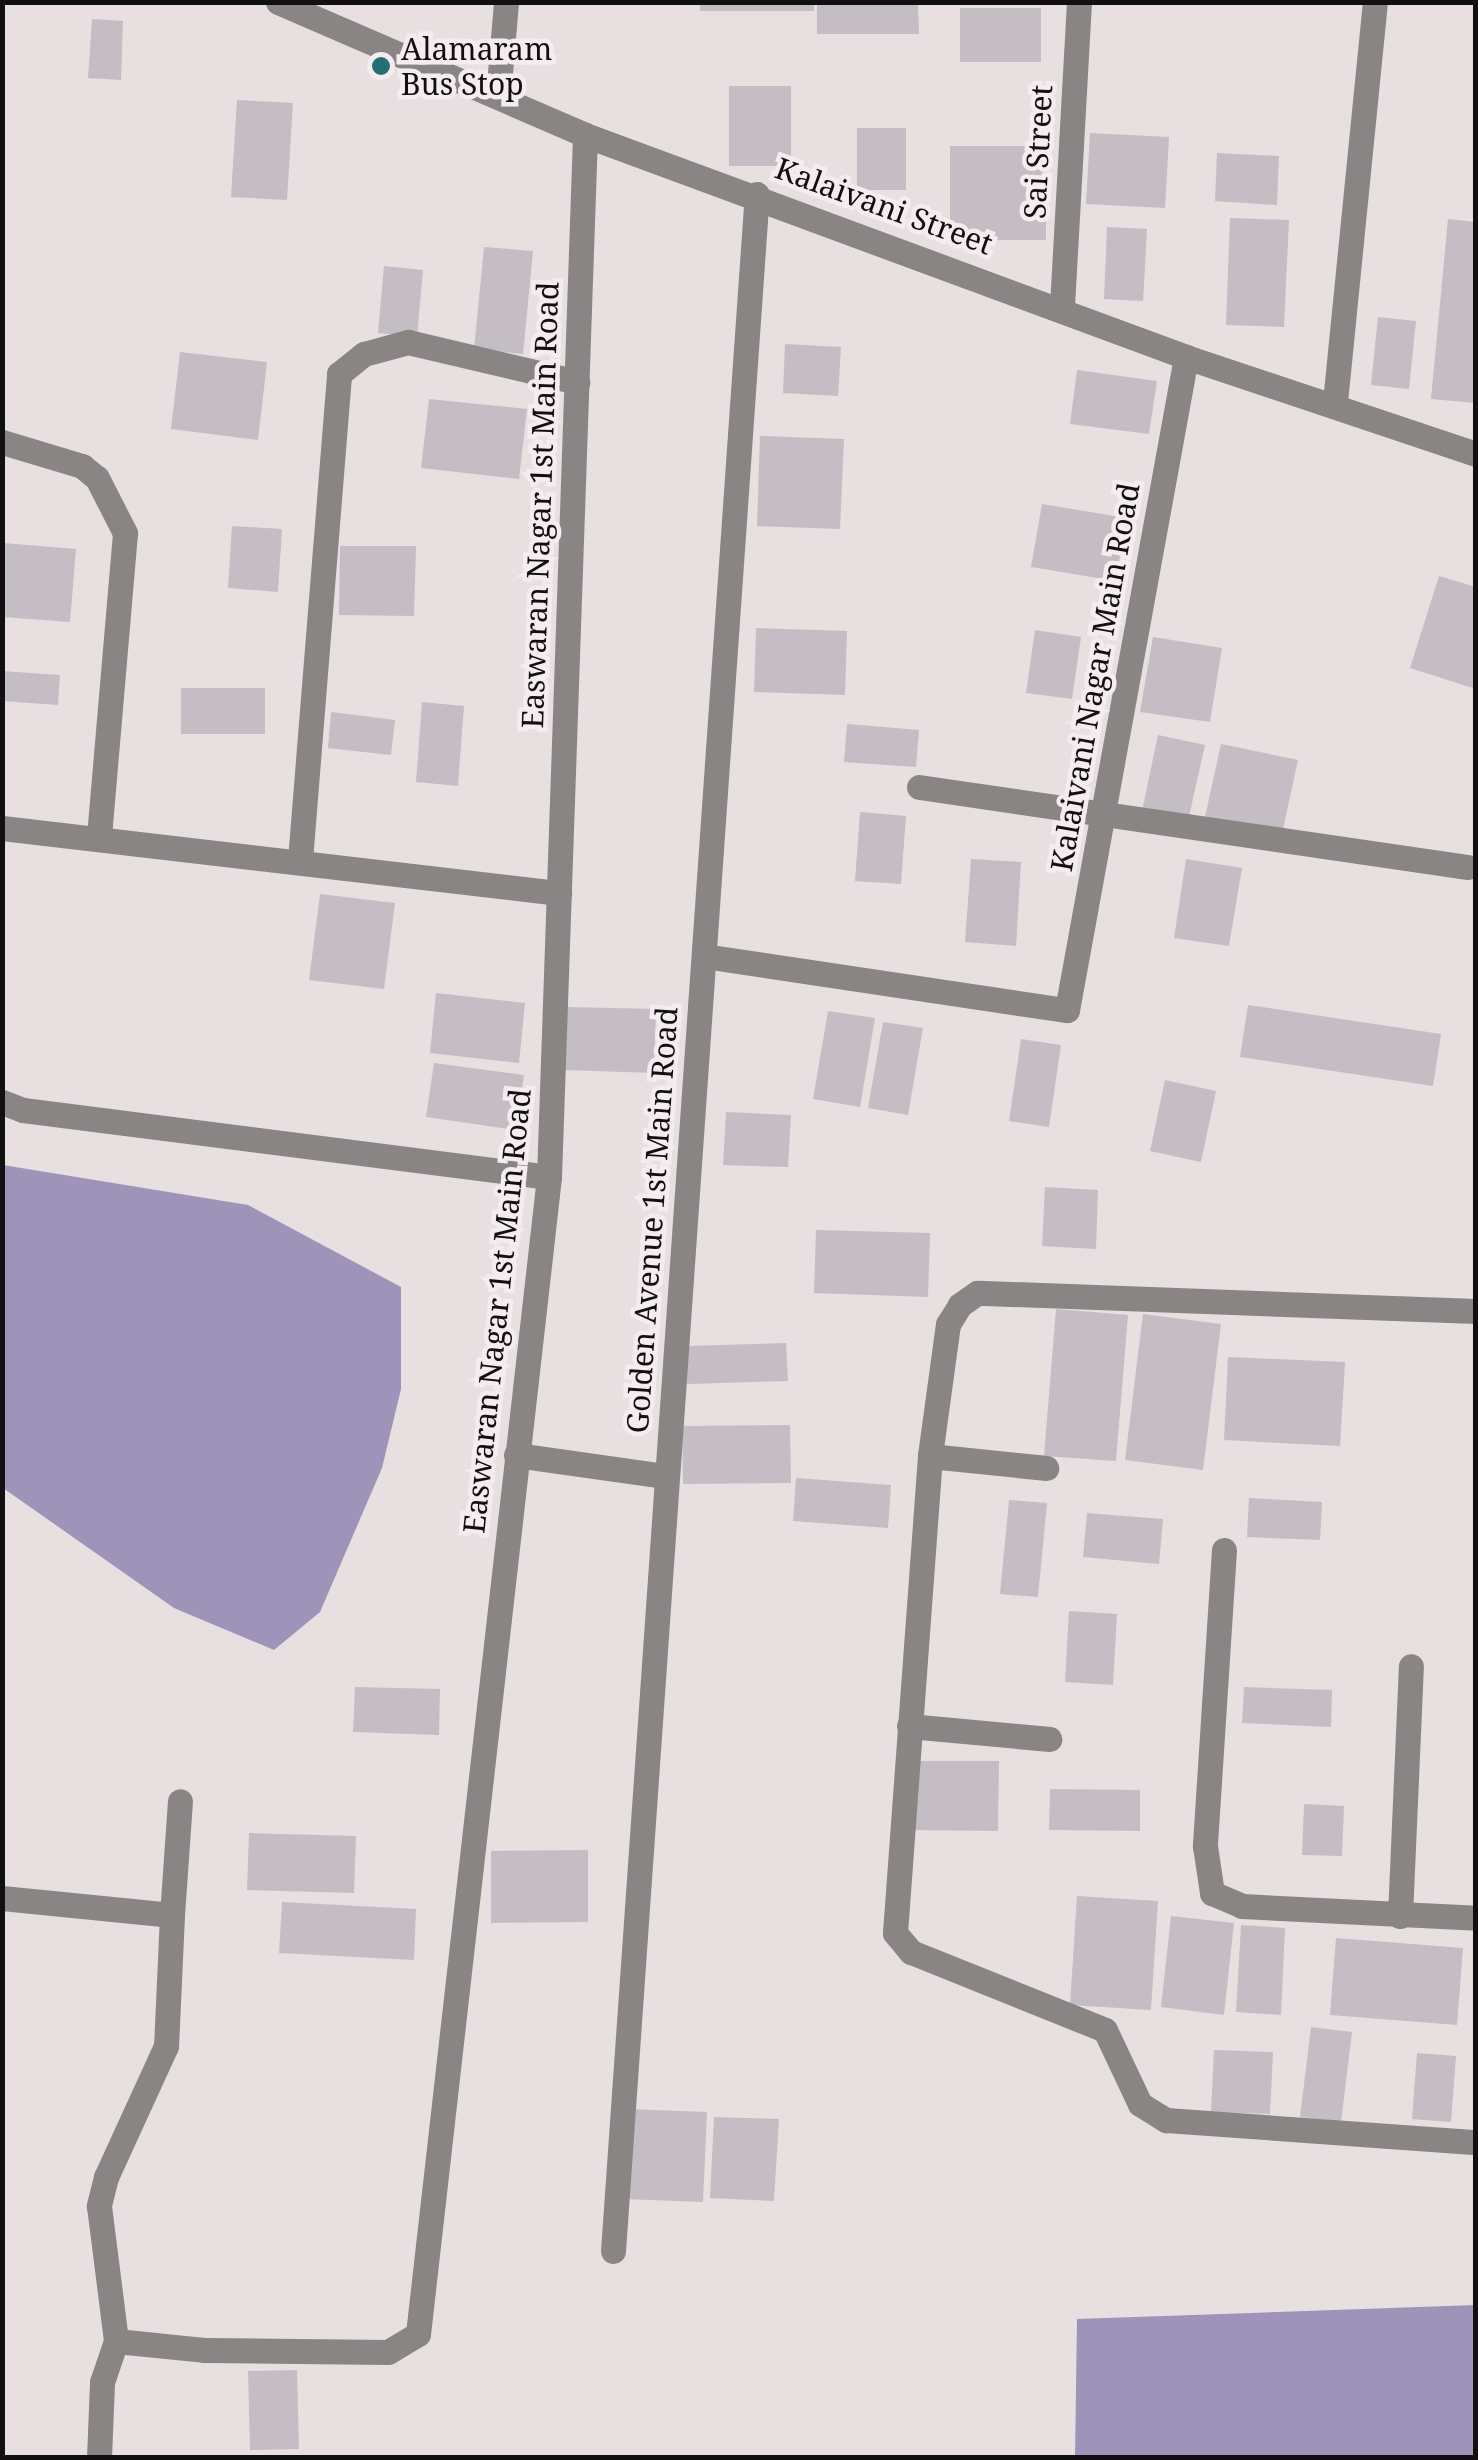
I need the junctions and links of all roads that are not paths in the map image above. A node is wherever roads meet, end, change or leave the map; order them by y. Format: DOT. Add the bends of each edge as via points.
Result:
graph roads {
  1 [pos="278,2"];
  2 [pos="506,2"];
  3 [pos="1079,2"];
  4 [pos="1375,2"];
  5 [pos="498,96"];
  6 [pos="585,135"];
  7 [pos="757,194"];
  8 [pos="1062,306"];
  9 [pos="1186,356"];
  10 [pos="576,382"];
  11 [pos="1335,402"];
  12 [pos="2,442"];
  13 [pos="1476,454"];
  14 [pos="918,787"];
  15 [pos="1102,818"];
  16 [pos="2,828"];
  17 [pos="99,839"];
  18 [pos="300,860"];
  19 [pos="1468,867"];
  20 [pos="559,893"];
  21 [pos="704,956"];
  22 [pos="2,1102"];
  23 [pos="549,1178"];
  24 [pos="1476,1311"];
  25 [pos="516,1455"];
  26 [pos="930,1456"];
  27 [pos="1046,1468"];
  28 [pos="666,1476"];
  29 [pos="1224,1550"];
  30 [pos="1411,1666"];
  31 [pos="909,1726"];
  32 [pos="1049,1739"];
  33 [pos="180,1802"];
  34 [pos="2,1898"];
  35 [pos="172,1916"];
  36 [pos="1400,1916"];
  37 [pos="1476,1918"];
  38 [pos="1476,2142"];
  39 [pos="613,2251"];
  40 [pos="116,2341"];
  41 [pos="98,2458"];
  1 -- 5 [label="street, Kalaivani Street"];
  2 -- 5 [label="street"];
  3 -- 8 [label="street, Sai Street"];
  4 -- 11 [label="street"];
  5 -- 6 [label="street, Kalaivani Street"];
  6 -- 7 [label="street, Kalaivani Street"];
  6 -- 10 [label="street, Easwaran Nagar 1st Main Road"];
  7 -- 8 [label="street, Kalaivani Street"];
  7 -- 21 [label="street, Golden Avenue 1st Main Road"];
  8 -- 9 [label="street, Kalaivani Street"];
  9 -- 11 [label="street, Kalaivani Street"];
  9 -- 15 [label="street, Kalaivani Nagar Main Road"];
  10 -- 18 [label="street" via="408,342 364,354 340,374"];
  10 -- 20 [label="street, Easwaran Nagar 1st Main Road"];
  11 -- 13 [label="street, Kalaivani Street"];
  12 -- 17 [label="street" via="54,454 98,478 125,533"];
  14 -- 15 [label="street"];
  15 -- 19 [label="street"];
  15 -- 21 [label="street, Kalaivani Nagar Main Road" via="1067,1010"];
  16 -- 17 [label="street"];
  17 -- 18 [label="street"];
  18 -- 20 [label="street"];
  20 -- 23 [label="street, Easwaran Nagar 1st Main Road"];
  21 -- 28 [label="street, Golden Avenue 1st Main Road"];
  22 -- 23 [label="street" via="22,1110"];
  23 -- 25 [label="street, Easwaran Nagar 1st Main Road"];
  24 -- 26 [label="street" via="977,1293 948,1324"];
  25 -- 28 [label="street"];
  25 -- 40 [label="street, Easwaran Nagar 1st Main Road" via="418,2334 388,2352 204,2350"];
  26 -- 27 [label="street"];
  26 -- 31 [label="street"];
  28 -- 39 [label="street, Golden Avenue 1st Main Road"];
  29 -- 36 [label="street" via="1205,1846 1212,1894 1242,1906"];
  30 -- 36 [label="street"];
  31 -- 32 [label="street"];
  31 -- 38 [label="street" via="895,1933 911,1952 1105,2030 1140,2104 1166,2120"];
  33 -- 35 [label="street"];
  34 -- 35 [label="street"];
  35 -- 40 [label="street" via="166,2046 106,2176 99,2206"];
  36 -- 37 [label="street"];
  40 -- 41 [label="street" via="102,2382"];
}
